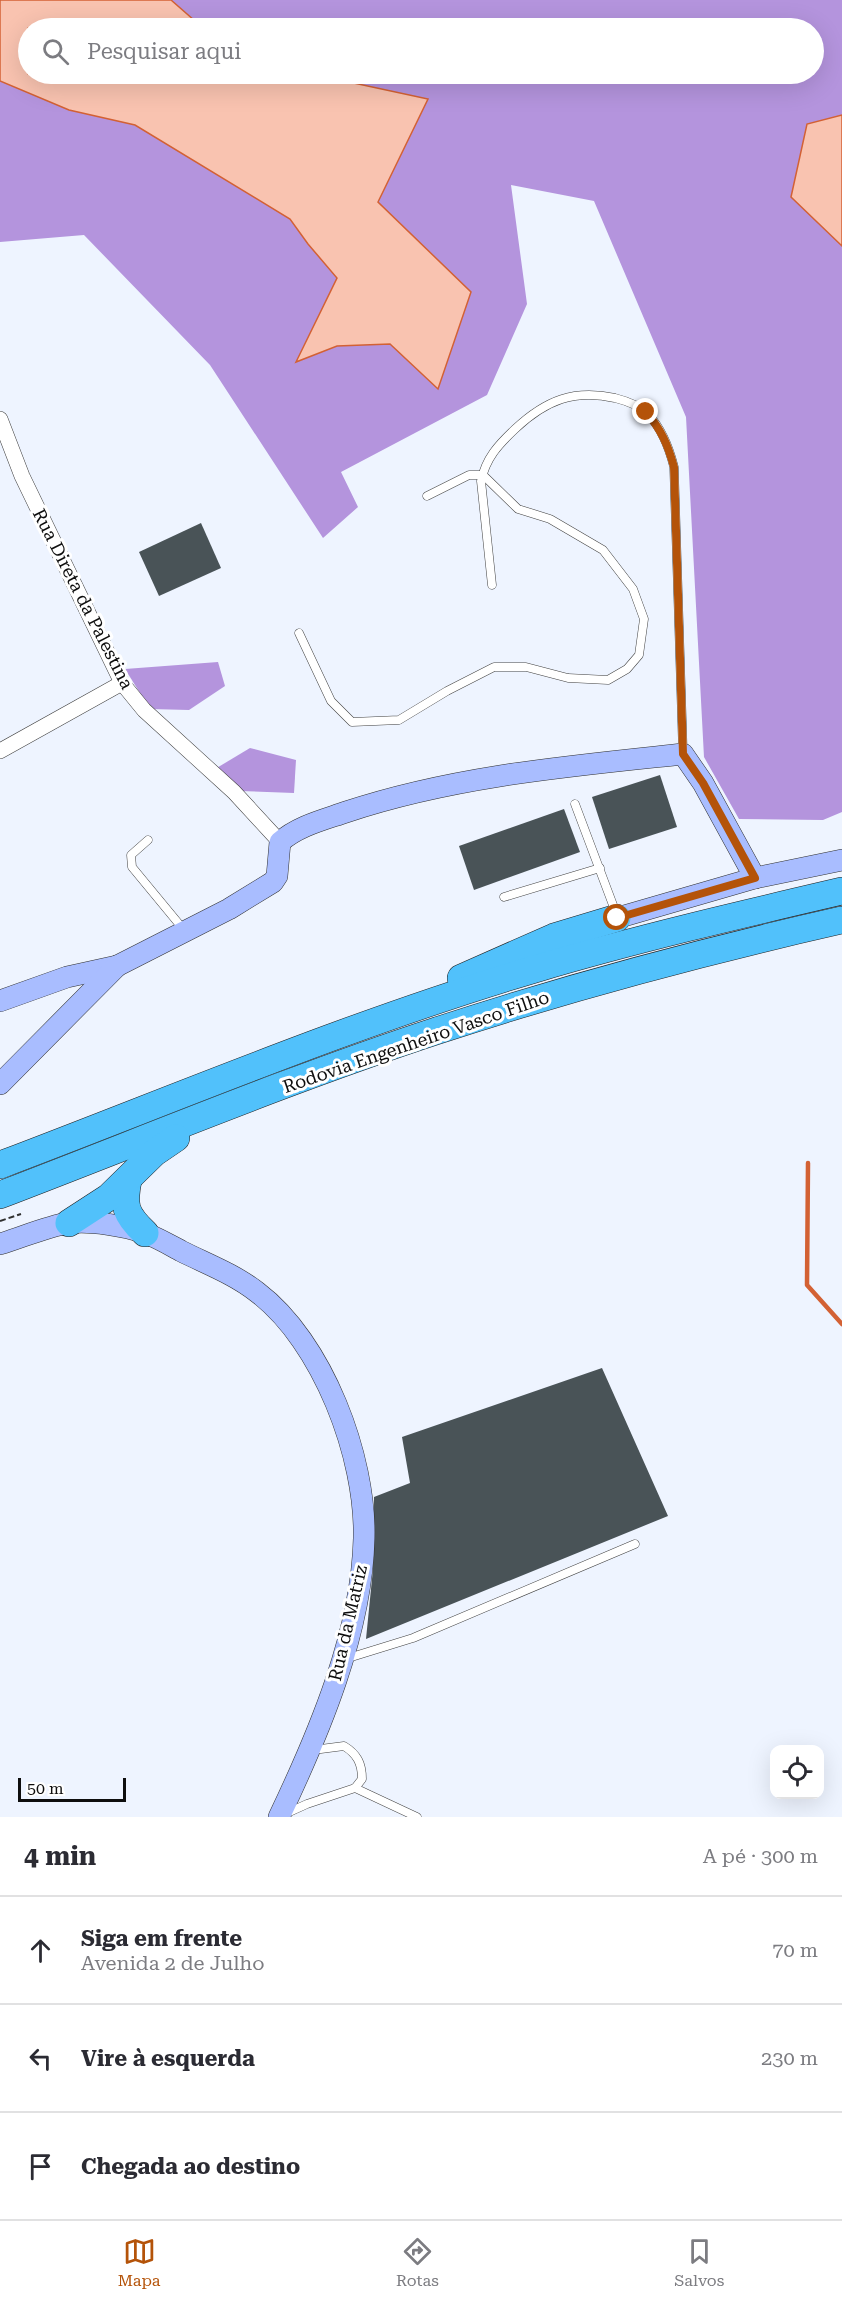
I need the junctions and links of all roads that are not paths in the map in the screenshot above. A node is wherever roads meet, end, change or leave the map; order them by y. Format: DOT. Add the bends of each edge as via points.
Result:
graph roads {
  1 [pos="0,419"];
  2 [pos="483,475"];
  3 [pos="427,495"];
  4 [pos="492,585"];
  5 [pos="300,633"];
  6 [pos="122,683"];
  7 [pos="0,751"];
  8 [pos="683,754"];
  9 [pos="575,804"];
  10 [pos="148,840"];
  11 [pos="280,842"];
  12 [pos="842,860"];
  13 [pos="600,868"];
  14 [pos="755,878"];
  15 [pos="842,891"];
  16 [pos="504,897"];
  17 [pos="617,918"];
  18 [pos="842,920"];
  19 [pos="185,932"];
  20 [pos="117,966"];
  21 [pos="0,1001"];
  22 [pos="372,1023"];
  23 [pos="309,1077"];
  24 [pos="0,1084"];
  25 [pos="0,1165"];
  26 [pos="128,1180"];
  27 [pos="7,1197"];
  28 [pos="69,1222"];
  29 [pos="145,1233"];
  30 [pos="0,1244"];
  31 [pos="635,1544"];
  32 [pos="341,1660"];
  33 [pos="311,1750"];
  34 [pos="355,1788"];
  35 [pos="280,1817"];
  36 [pos="417,1817"];
  1 -- 6 [label="street, Rua Direta da Palestina" via="22,476"];
  2 -- 3 [label="lane" via="469,475"];
  2 -- 4 [label="lane"];
  2 -- 5 [label="lane" via="518,509 550,519 603,550 633,590 644,619 639,655 627,669 608,680 568,678 526,667 494,667 399,720 352,722 331,701"];
  2 -- 8 [label="lane" via="500,442 547,404 565,397 600,395 628,401 646,412 658,426 674,467"];
  6 -- 7 [label="street"];
  6 -- 11 [label="street, Rua Direta da Palestina" via="144,710 234,792"];
  8 -- 11 [label="main road" via="444,785 306,826"];
  8 -- 14 [label="main road"];
  9 -- 13 [label="lane"];
  10 -- 19 [label="lane" via="131,855 132,867"];
  11 -- 19 [label="main road" via="273,882"];
  12 -- 14 [label="main road"];
  13 -- 16 [label="lane"];
  13 -- 17 [label="lane"];
  14 -- 17 [label="main road"];
  15 -- 22 [label="highway, Rodovia Engenheiro Vasco Filho" via="535,969"];
  17 -- 22 [label="highway" via="520,951"];
  18 -- 23 [label="highway, Rodovia Engenheiro Vasco Filho" via="597,982 436,1031"];
  19 -- 20 [label="main road"];
  20 -- 21 [label="main road" via="66,977"];
  20 -- 24 [label="main road"];
  22 -- 25 [label="highway, Rodovia Engenheiro Vasco Filho"];
  23 -- 26 [label="highway" via="282,1095 182,1134 154,1153"];
  23 -- 27 [label="highway, Rodovia Engenheiro Vasco Filho"];
  26 -- 28 [label="highway"];
  26 -- 29 [label="highway" via="126,1209"];
  28 -- 29 [label="main road, Rua da Matriz"];
  28 -- 30 [label="main road"];
  29 -- 32 [label="main road, Rua da Matriz" via="232,1275 259,1293 303,1344 337,1406 355,1460 364,1509 362,1566"];
  31 -- 32 [label="lane" via="413,1638"];
  32 -- 33 [label="main road, Rua da Matriz"];
  33 -- 34 [label="lane" via="344,1746 350,1750 362,1766 363,1779"];
  33 -- 35 [label="main road, Rua da Matriz"];
  34 -- 35 [label="lane"];
  34 -- 36 [label="lane"];
}
